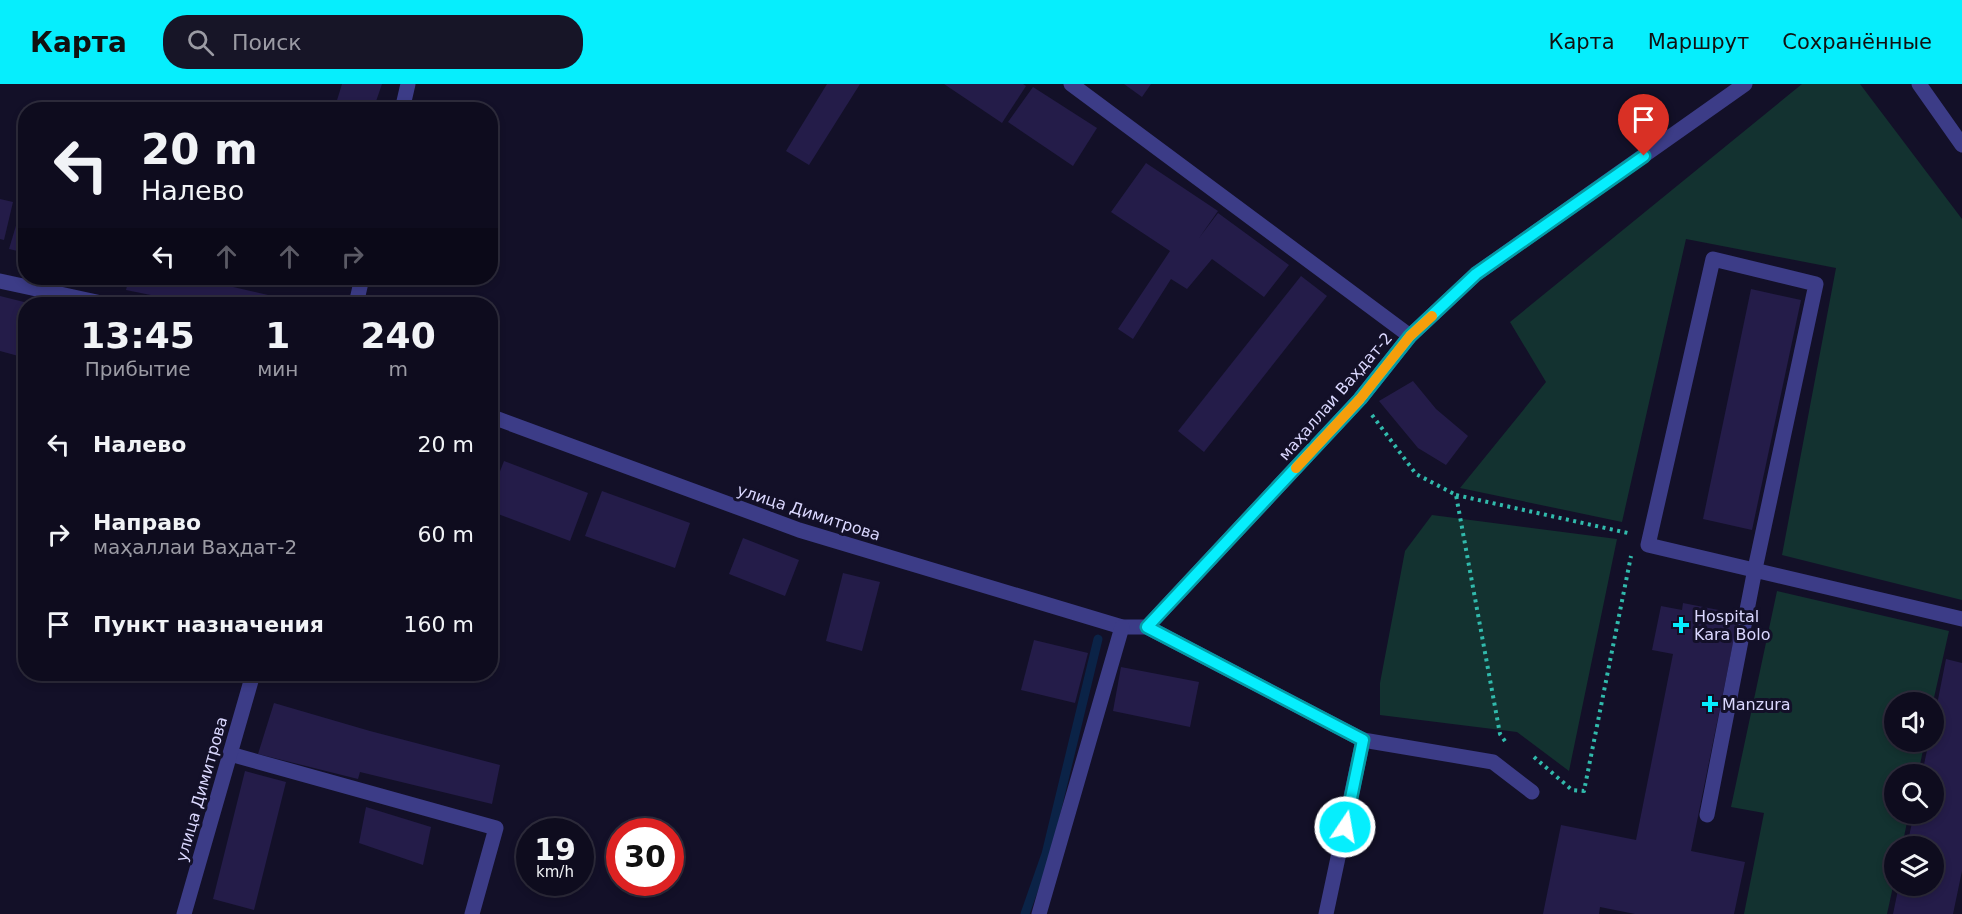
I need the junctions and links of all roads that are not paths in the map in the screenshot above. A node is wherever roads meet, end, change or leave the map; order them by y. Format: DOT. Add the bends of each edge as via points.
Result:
graph roads {
  1 [pos="408,84"];
  2 [pos="1071,84"];
  3 [pos="1745,84"];
  4 [pos="1918,84"];
  5 [pos="404,102"];
  6 [pos="1962,145"];
  7 [pos="0,281"];
  8 [pos="18,285"];
  9 [pos="18,285"];
  10 [pos="74,297"];
  11 [pos="1410,336"];
  12 [pos="498,419"];
  13 [pos="1755,569"];
  14 [pos="1962,619"];
  15 [pos="1122,627"];
  16 [pos="1147,627"];
  17 [pos="251,681"];
  18 [pos="1363,740"];
  19 [pos="230,754"];
  20 [pos="1532,792"];
  21 [pos="1707,815"];
  22 [pos="184,914"];
  23 [pos="472,914"];
  24 [pos="1039,914"];
  25 [pos="1326,914"];
  1 -- 5 [label="street"];
  2 -- 11 [label="street"];
  3 -- 11 [label="street, маҳаллаи Ваҳдат-2" via="1476,274"];
  4 -- 6 [label="street"];
  7 -- 9 [label="street"];
  8 -- 10 [label="street"];
  11 -- 16 [label="street, маҳаллаи Ваҳдат-2" via="1360,399"];
  12 -- 15 [label="street, улица Димитрова" via="799,530"];
  13 -- 13 [label="street" via="1816,284 1713,259 1648,545"];
  13 -- 14 [label="street"];
  13 -- 21 [label="street"];
  15 -- 16 [label="street, улица Димитрова"];
  15 -- 24 [label="street"];
  16 -- 18 [label="street"];
  17 -- 19 [label="street, улица Димитрова"];
  18 -- 20 [label="street" via="1493,762"];
  18 -- 25 [label="street"];
  19 -- 22 [label="street, улица Димитрова"];
  19 -- 23 [label="street" via="496,828"];
}
